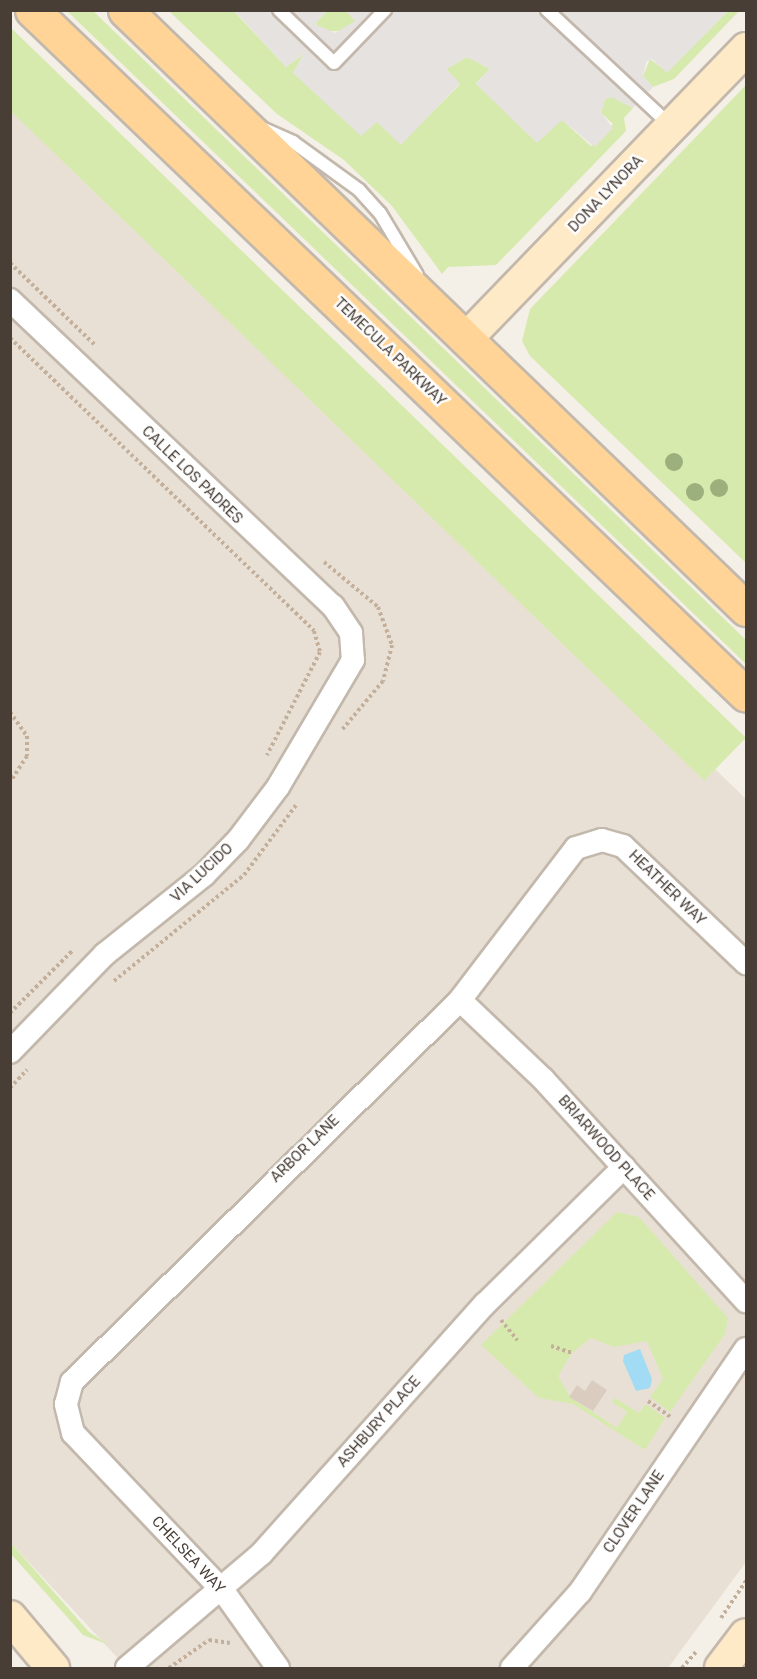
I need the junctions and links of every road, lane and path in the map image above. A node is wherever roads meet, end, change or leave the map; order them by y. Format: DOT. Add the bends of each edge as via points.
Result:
graph roads {
  1 [pos="32,10"];
  2 [pos="125,10"];
  3 [pos="279,10"];
  4 [pos="385,10"];
  5 [pos="547,10"];
  6 [pos="747,49"];
  7 [pos="671,126"];
  8 [pos="10,263"];
  9 [pos="10,300"];
  10 [pos="10,338"];
  11 [pos="466,339"];
  12 [pos="104,353"];
  13 [pos="318,557"];
  14 [pos="747,609"];
  15 [pos="353,660"];
  16 [pos="747,694"];
  17 [pos="10,712"];
  18 [pos="338,737"];
  19 [pos="260,766"];
  20 [pos="10,782"];
  21 [pos="301,798"];
  22 [pos="576,848"];
  23 [pos="79,945"];
  24 [pos="747,963"];
  25 [pos="107,987"];
  26 [pos="460,1000"];
  27 [pos="10,1013"];
  28 [pos="10,1052"];
  29 [pos="34,1063"];
  30 [pos="10,1088"];
  31 [pos="624,1167"];
  32 [pos="747,1302"];
  33 [pos="501,1320"];
  34 [pos="517,1340"];
  35 [pos="551,1346"];
  36 [pos="747,1349"];
  37 [pos="572,1353"];
  38 [pos="648,1401"];
  39 [pos="671,1417"];
  40 [pos="89,1450"];
  41 [pos="223,1591"];
  42 [pos="10,1617"];
  43 [pos="747,1635"];
  44 [pos="237,1650"];
  45 [pos="53,1668"];
  46 [pos="127,1668"];
  47 [pos="169,1668"];
  48 [pos="278,1668"];
  49 [pos="512,1668"];
  50 [pos="722,1668"];
  1 -- 16 [label="main road, TEMECULA PARKWAY"];
  2 -- 11 [label="main road"];
  3 -- 4 [label="lane" via="334,63"];
  5 -- 7 [label="lane"];
  6 -- 7 [label="street, DONA LYNORA"];
  7 -- 11 [label="street, DONA LYNORA"];
  8 -- 12 [label="path"];
  9 -- 15 [label="street, CALLE LOS PADRES" via="333,606 351,633"];
  10 -- 19 [label="path" via="314,632 320,652 316,664"];
  11 -- 14 [label="main road"];
  13 -- 18 [label="path" via="378,607 392,645 383,681"];
  15 -- 28 [label="street, VIA LUCIDO" via="278,787 238,840 204,875 105,954"];
  17 -- 20 [label="path" via="27,736 27,756"];
  21 -- 25 [label="path" via="244,875"];
  22 -- 24 [label="street, HEATHER WAY" via="602,840 624,846"];
  22 -- 26 [label="street, ARBOR LANE"];
  23 -- 27 [label="path"];
  26 -- 31 [label="street, BRIARWOOD PLACE" via="500,1034"];
  26 -- 40 [label="street, ARBOR LANE" via="72,1382 68,1413 74,1433"];
  29 -- 30 [label="path"];
  31 -- 32 [label="street, BRIARWOOD PLACE"];
  31 -- 41 [label="street, ASHBURY PLACE" via="485,1304"];
  33 -- 34 [label="path"];
  35 -- 37 [label="path"];
  36 -- 49 [label="street, CLOVER LANE" via="580,1592"];
  38 -- 39 [label="path"];
  40 -- 41 [label="street, CHELSEA WAY"];
  41 -- 46 [label="street, ASHBURY PLACE"];
  41 -- 48 [label="street, CHELSEA WAY"];
  42 -- 45 [label="street"];
  43 -- 50 [label="street"];
  44 -- 47 [label="path" via="225,1641 209,1640"];
}
